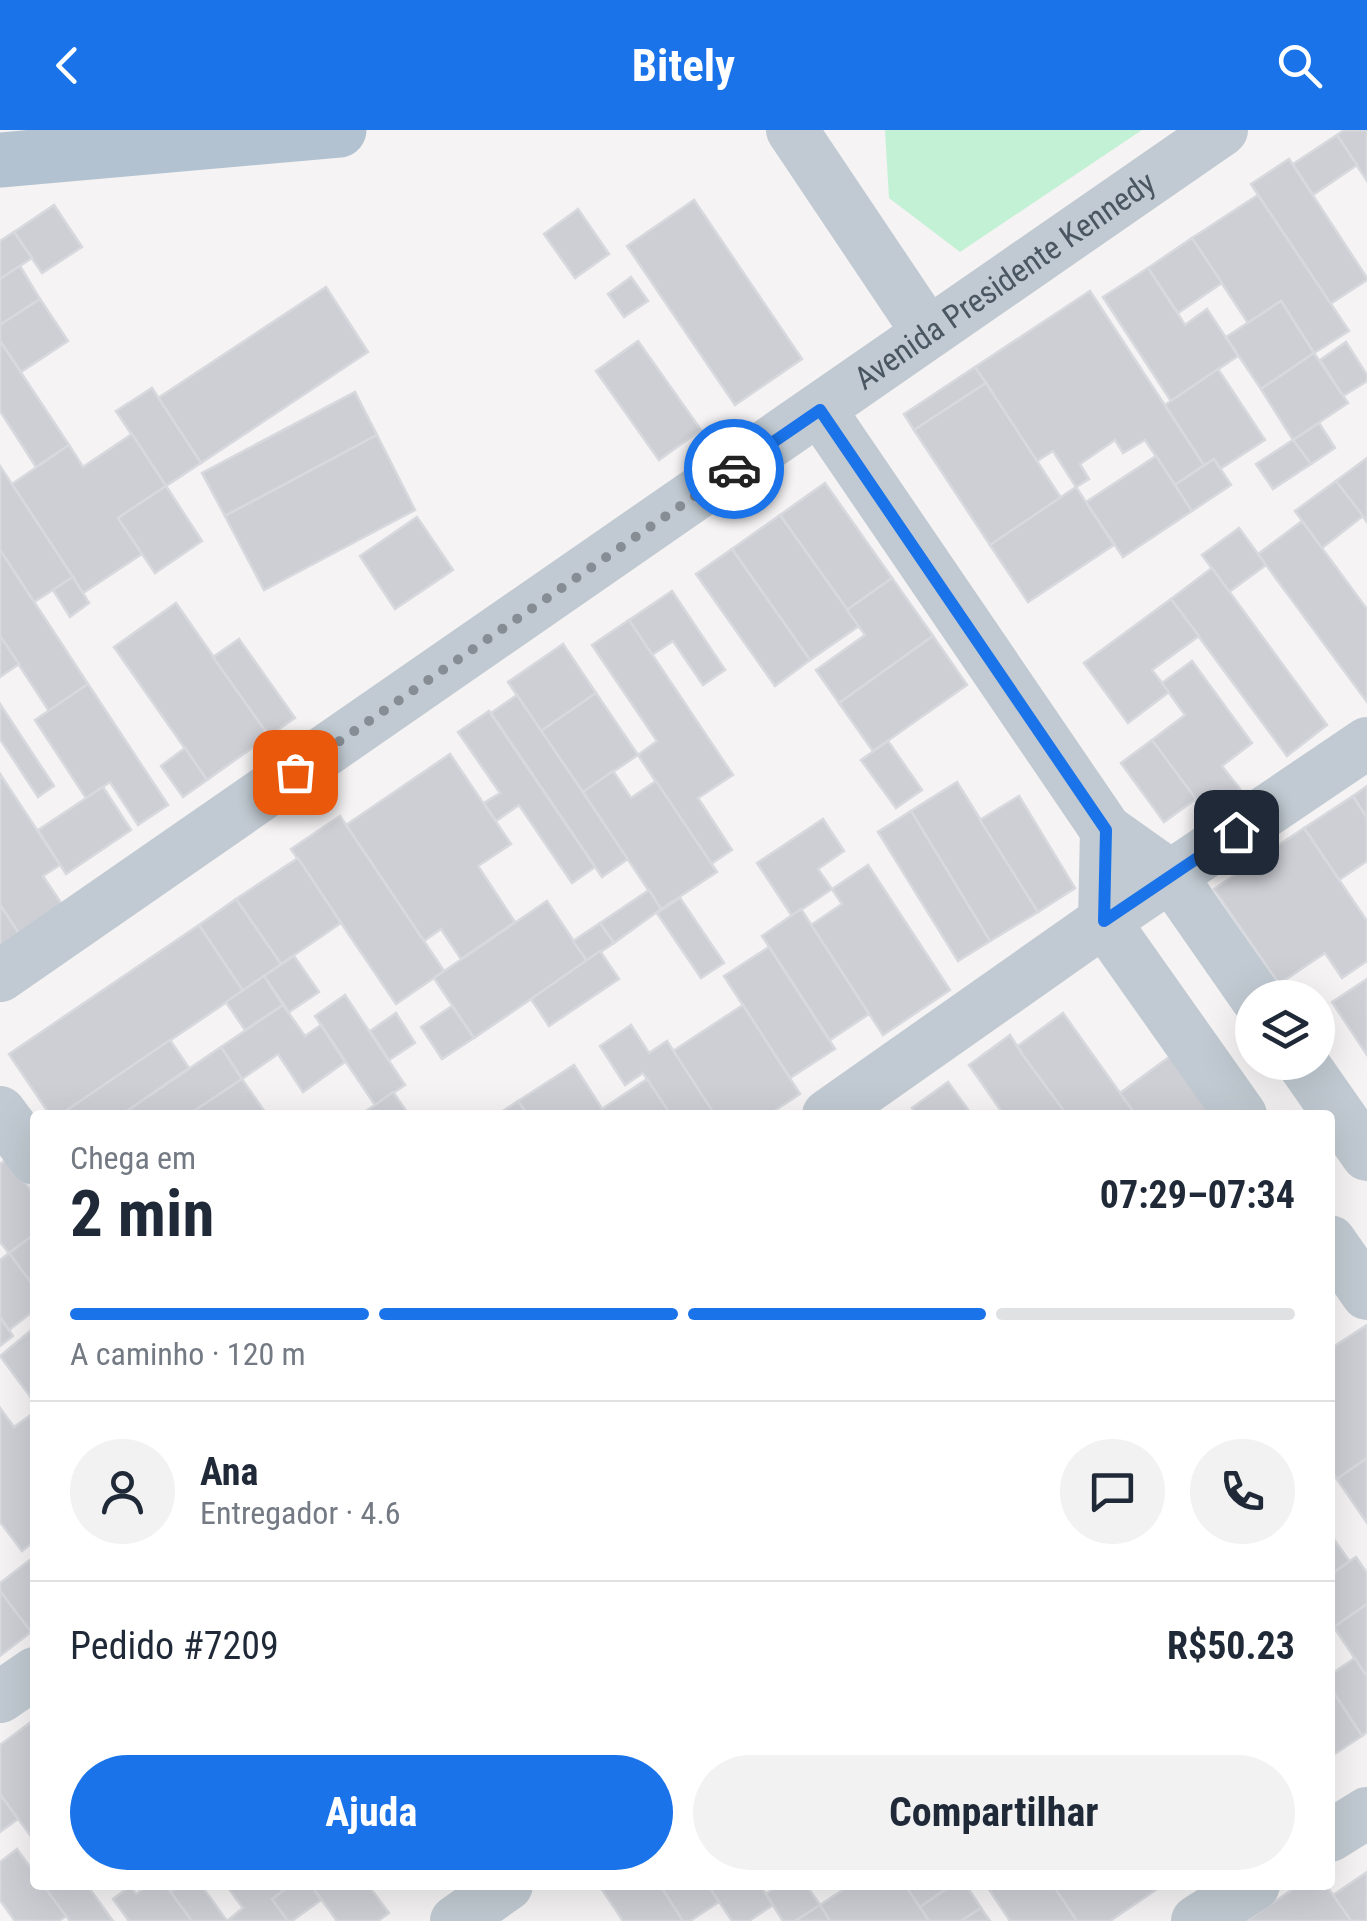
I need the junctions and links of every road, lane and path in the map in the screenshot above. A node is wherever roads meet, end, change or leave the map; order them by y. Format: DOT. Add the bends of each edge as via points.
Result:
graph roads {
  1 [pos="339,130"];
  2 [pos="792,130"];
  3 [pos="1222,130"];
  4 [pos="0,160"];
  5 [pos="928,333"];
  6 [pos="820,410"];
  7 [pos="1367,743"];
  8 [pos="1106,830"];
  9 [pos="1171,876"];
  10 [pos="1104,921"];
  11 [pos="0,976"];
  12 [pos="1243,980"];
  13 [pos="1315,1080"];
  14 [pos="835,1110"];
  15 [pos="1237,1110"];
  16 [pos="0,1112"];
  17 [pos="30,1151"];
  18 [pos="1367,1155"];
  19 [pos="30,1676"];
  20 [pos="0,1697"];
  21 [pos="1367,1813"];
  22 [pos="1335,1833"];
  23 [pos="1246,1890"];
  24 [pos="1197,1921"];
  1 -- 4 [label="main road"];
  2 -- 5 [label="street"];
  3 -- 5 [label="street, Avenida Presidente Kennedy"];
  5 -- 6 [label="street, Avenida Presidente Kennedy"];
  6 -- 8 [label="street"];
  6 -- 11 [label="street, Avenida Presidente Kennedy"];
  7 -- 9 [label="street"];
  8 -- 9 [label="street"];
  8 -- 10 [label="street"];
  9 -- 10 [label="street"];
  9 -- 12 [label="street"];
  10 -- 14 [label="street"];
  10 -- 15 [label="street"];
  13 -- 18 [label="street"];
  16 -- 17 [label="street"];
  19 -- 20 [label="street"];
  21 -- 22 [label="street"];
  23 -- 24 [label="street"];
}
